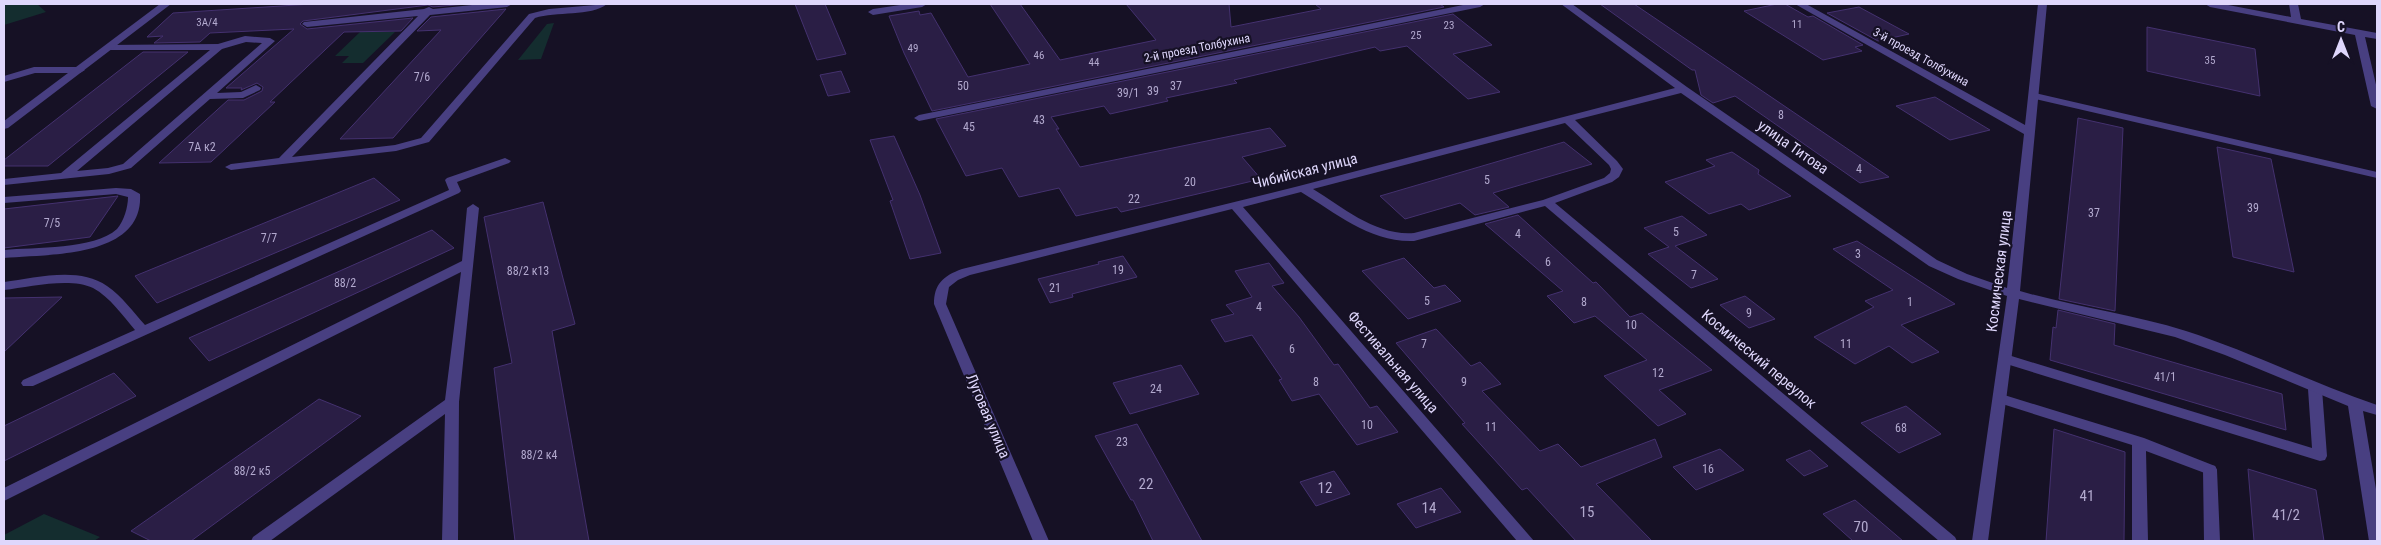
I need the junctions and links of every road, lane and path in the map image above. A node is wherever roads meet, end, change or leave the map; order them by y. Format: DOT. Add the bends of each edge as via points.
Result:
graph roads {
  1 [pos="166,4"];
  2 [pos="383,4"];
  3 [pos="507,4"];
  4 [pos="602,4"];
  5 [pos="922,4"];
  6 [pos="1480,4"];
  7 [pos="1566,4"];
  8 [pos="1800,4"];
  9 [pos="2044,4"];
  10 [pos="2210,4"];
  11 [pos="2294,4"];
  12 [pos="459,5"];
  13 [pos="429,10"];
  14 [pos="874,12"];
  15 [pos="377,16"];
  16 [pos="2296,20"];
  17 [pos="307,24"];
  18 [pos="2359,32"];
  19 [pos="2377,36"];
  20 [pos="109,47"];
  21 [pos="219,47"];
  22 [pos="80,70"];
  23 [pos="4,80"];
  24 [pos="256,88"];
  25 [pos="1683,89"];
  26 [pos="208,96"];
  27 [pos="2035,96"];
  28 [pos="2376,106"];
  29 [pos="919,118"];
  30 [pos="1566,118"];
  31 [pos="4,126"];
  32 [pos="2031,133"];
  33 [pos="282,161"];
  34 [pos="504,161"];
  35 [pos="231,168"];
  36 [pos="65,175"];
  37 [pos="2377,175"];
  38 [pos="4,182"];
  39 [pos="1303,188"];
  40 [pos="4,200"];
  41 [pos="1547,202"];
  42 [pos="1235,205"];
  43 [pos="473,208"];
  44 [pos="4,254"];
  45 [pos="468,264"];
  46 [pos="4,286"];
  47 [pos="940,291"];
  48 [pos="2013,295"];
  49 [pos="144,332"];
  50 [pos="2005,359"];
  51 [pos="28,383"];
  52 [pos="2315,388"];
  53 [pos="2001,399"];
  54 [pos="452,402"];
  55 [pos="2355,403"];
  56 [pos="2377,410"];
  57 [pos="2139,442"];
  58 [pos="4,495"];
  59 [pos="259,541"];
  60 [pos="450,541"];
  61 [pos="1041,541"];
  62 [pos="1526,541"];
  63 [pos="1949,541"];
  64 [pos="1980,541"];
  65 [pos="2140,541"];
  66 [pos="2212,541"];
  67 [pos="2377,541"];
  1 -- 20 [label="street"];
  2 -- 15 [label="street"];
  3 -- 12 [label="street"];
  4 -- 33 [label="street" via="532,16 425,140 396,148"];
  5 -- 14 [label="street"];
  6 -- 29 [label="street, 2-й проезд Толбухина"];
  7 -- 25 [label="street, улица Титова"];
  8 -- 32 [label="street, 3-й проезд Толбухина"];
  9 -- 27 [label="street, Космическая улица"];
  10 -- 16 [label="street"];
  11 -- 16 [label="street"];
  12 -- 13 [label="street"];
  13 -- 15 [label="street"];
  13 -- 33 [label="street"];
  15 -- 17 [label="street"];
  16 -- 18 [label="street"];
  18 -- 19 [label="street"];
  18 -- 28 [label="street"];
  20 -- 21 [label="street"];
  20 -- 22 [label="street"];
  21 -- 26 [label="street" via="245,39 270,40"];
  21 -- 36 [label="street"];
  22 -- 23 [label="street" via="34,70"];
  22 -- 31 [label="street"];
  24 -- 26 [label="street" via="244,95"];
  25 -- 30 [label="street, Чибийская улица"];
  25 -- 48 [label="street, улица Титова" via="1933,263 1961,277"];
  26 -- 36 [label="street" via="127,166"];
  27 -- 32 [label="street, Космическая улица"];
  27 -- 37 [label="street"];
  30 -- 39 [label="street, Чибийская улица"];
  30 -- 41 [label="street" via="1617,169 1608,180"];
  32 -- 48 [label="street, Космическая улица"];
  33 -- 35 [label="street"];
  34 -- 49 [label="street" via="452,180 455,191"];
  36 -- 38 [label="street"];
  39 -- 41 [label="street" via="1373,231 1398,238 1414,237"];
  39 -- 42 [label="street, Чибийская улица"];
  40 -- 44 [label="street" via="116,191 127,191 134,194 135,199 128,222 120,232 103,241"];
  41 -- 63 [label="street, Космический переулок"];
  42 -- 47 [label="street, Чибийская улица" via="966,272 948,279"];
  42 -- 62 [label="street, Фестивальная улица"];
  43 -- 45 [label="street"];
  45 -- 54 [label="street"];
  45 -- 58 [label="street"];
  46 -- 49 [label="street" via="64,279 96,284"];
  47 -- 61 [label="street, Луговая улица" via="940,304"];
  48 -- 50 [label="street, Космическая улица"];
  48 -- 52 [label="street, улица Титова" via="2178,333"];
  49 -- 51 [label="street"];
  50 -- 52 [label="street" via="2320,456"];
  50 -- 53 [label="street, Космическая улица"];
  52 -- 55 [label="street, улица Титова"];
  53 -- 57 [label="street"];
  53 -- 64 [label="street, Космическая улица"];
  54 -- 59 [label="street"];
  54 -- 60 [label="street"];
  55 -- 56 [label="street, улица Титова"];
  55 -- 67 [label="street"];
  57 -- 65 [label="street"];
  57 -- 66 [label="street" via="2210,470"];
}
